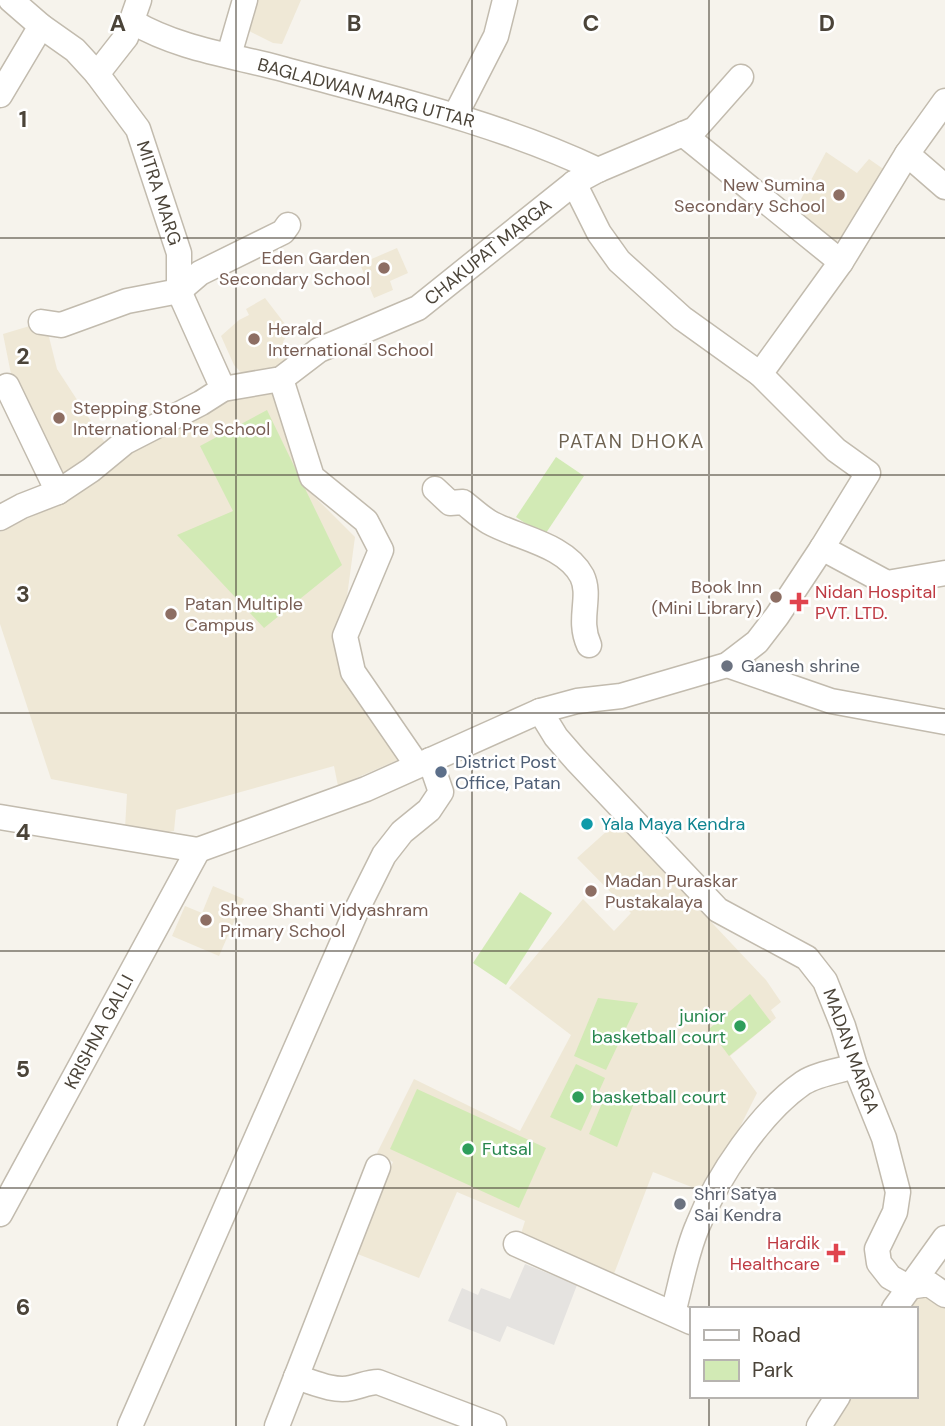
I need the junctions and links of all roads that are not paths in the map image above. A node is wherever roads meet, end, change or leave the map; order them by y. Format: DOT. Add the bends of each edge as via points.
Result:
graph roads {
  1 [pos="245,0"];
  2 [pos="505,0"];
  3 [pos="21,3"];
  4 [pos="136,11"];
  5 [pos="41,26"];
  6 [pos="229,55"];
  7 [pos="97,75"];
  8 [pos="741,77"];
  9 [pos="0,95"];
  10 [pos="945,101"];
  11 [pos="454,116"];
  12 [pos="683,134"];
  13 [pos="907,154"];
  14 [pos="598,170"];
  15 [pos="574,184"];
  16 [pos="945,187"];
  17 [pos="288,225"];
  18 [pos="841,262"];
  19 [pos="179,291"];
  20 [pos="41,322"];
  21 [pos="761,374"];
  22 [pos="281,379"];
  23 [pos="7,386"];
  24 [pos="223,389"];
  25 [pos="435,489"];
  26 [pos="58,492"];
  27 [pos="0,518"];
  28 [pos="822,548"];
  29 [pos="945,573"];
  30 [pos="589,645"];
  31 [pos="727,665"];
  32 [pos="540,711"];
  33 [pos="945,722"];
  34 [pos="423,763"];
  35 [pos="0,817"];
  36 [pos="198,850"];
  37 [pos="855,1066"];
  38 [pos="378,1167"];
  39 [pos="0,1214"];
  40 [pos="945,1238"];
  41 [pos="516,1244"];
  42 [pos="908,1287"];
  43 [pos="945,1295"];
  44 [pos="895,1307"];
  45 [pos="682,1318"];
  46 [pos="296,1377"];
  47 [pos="837,1398"];
  48 [pos="130,1426"];
  49 [pos="278,1426"];
  50 [pos="494,1426"];
  51 [pos="818,1426"];
  1 -- 6 [label="street"];
  2 -- 11 [label="street" via="496,36"];
  3 -- 5 [label="street, MITRA MARG"];
  4 -- 6 [label="street, BAGLADWAN MARG UTTAR" via="173,41"];
  4 -- 7 [label="street" via="118,50"];
  5 -- 7 [label="street, MITRA MARG" via="75,50"];
  5 -- 9 [label="street"];
  6 -- 11 [label="street, BAGLADWAN MARG UTTAR"];
  7 -- 19 [label="street, MITRA MARG" via="138,129 178,253"];
  8 -- 12 [label="street, CHAKUPAT MARGA" via="695,129"];
  10 -- 13 [label="street"];
  11 -- 14 [label="street, BAGLADWAN MARG UTTAR" via="551,148"];
  12 -- 14 [label="street, CHAKUPAT MARGA"];
  12 -- 18 [label="street"];
  13 -- 16 [label="street"];
  13 -- 18 [label="street"];
  14 -- 15 [label="street, CHAKUPAT MARGA"];
  15 -- 21 [label="street" via="619,261 682,318"];
  15 -- 22 [label="street, CHAKUPAT MARGA" via="418,308 319,350"];
  17 -- 19 [label="street" via="283,232 200,273"];
  18 -- 21 [label="street"];
  19 -- 20 [label="street" via="127,302 61,325"];
  19 -- 24 [label="street, MITRA MARG"];
  21 -- 28 [label="street" via="836,450 868,473"];
  22 -- 24 [label="street, CHAKUPAT MARGA"];
  22 -- 34 [label="street" via="312,477 366,521 381,550 345,636 353,673"];
  23 -- 26 [label="street"];
  24 -- 26 [label="street, CHAKUPAT MARGA" via="125,442"];
  25 -- 30 [label="street" via="450,503 463,502 489,522 533,538 575,566 587,594 583,628"];
  26 -- 27 [label="street, CHAKUPAT MARGA"];
  28 -- 29 [label="street" via="887,583"];
  28 -- 31 [label="street" via="757,642"];
  31 -- 32 [label="street" via="621,696"];
  31 -- 33 [label="street" via="831,701"];
  32 -- 34 [label="street"];
  32 -- 37 [label="street, MADAN MARGA" via="576,760 718,910 807,958 825,981"];
  34 -- 36 [label="street" via="366,789"];
  34 -- 48 [label="street" via="441,792 384,855 358,907"];
  35 -- 36 [label="street"];
  36 -- 39 [label="street, KRISHNA GALLI"];
  37 -- 42 [label="street, MADAN MARGA" via="884,1138 898,1192 895,1212 877,1249 879,1263 890,1277"];
  37 -- 45 [label="street" via="805,1082 750,1135 697,1226"];
  38 -- 46 [label="street"];
  40 -- 42 [label="street"];
  41 -- 45 [label="street"];
  42 -- 43 [label="street, MADAN MARGA" via="929,1284"];
  42 -- 44 [label="street"];
  46 -- 49 [label="street"];
  46 -- 50 [label="street" via="337,1389 378,1382"];
  47 -- 51 [label="street"];
}
